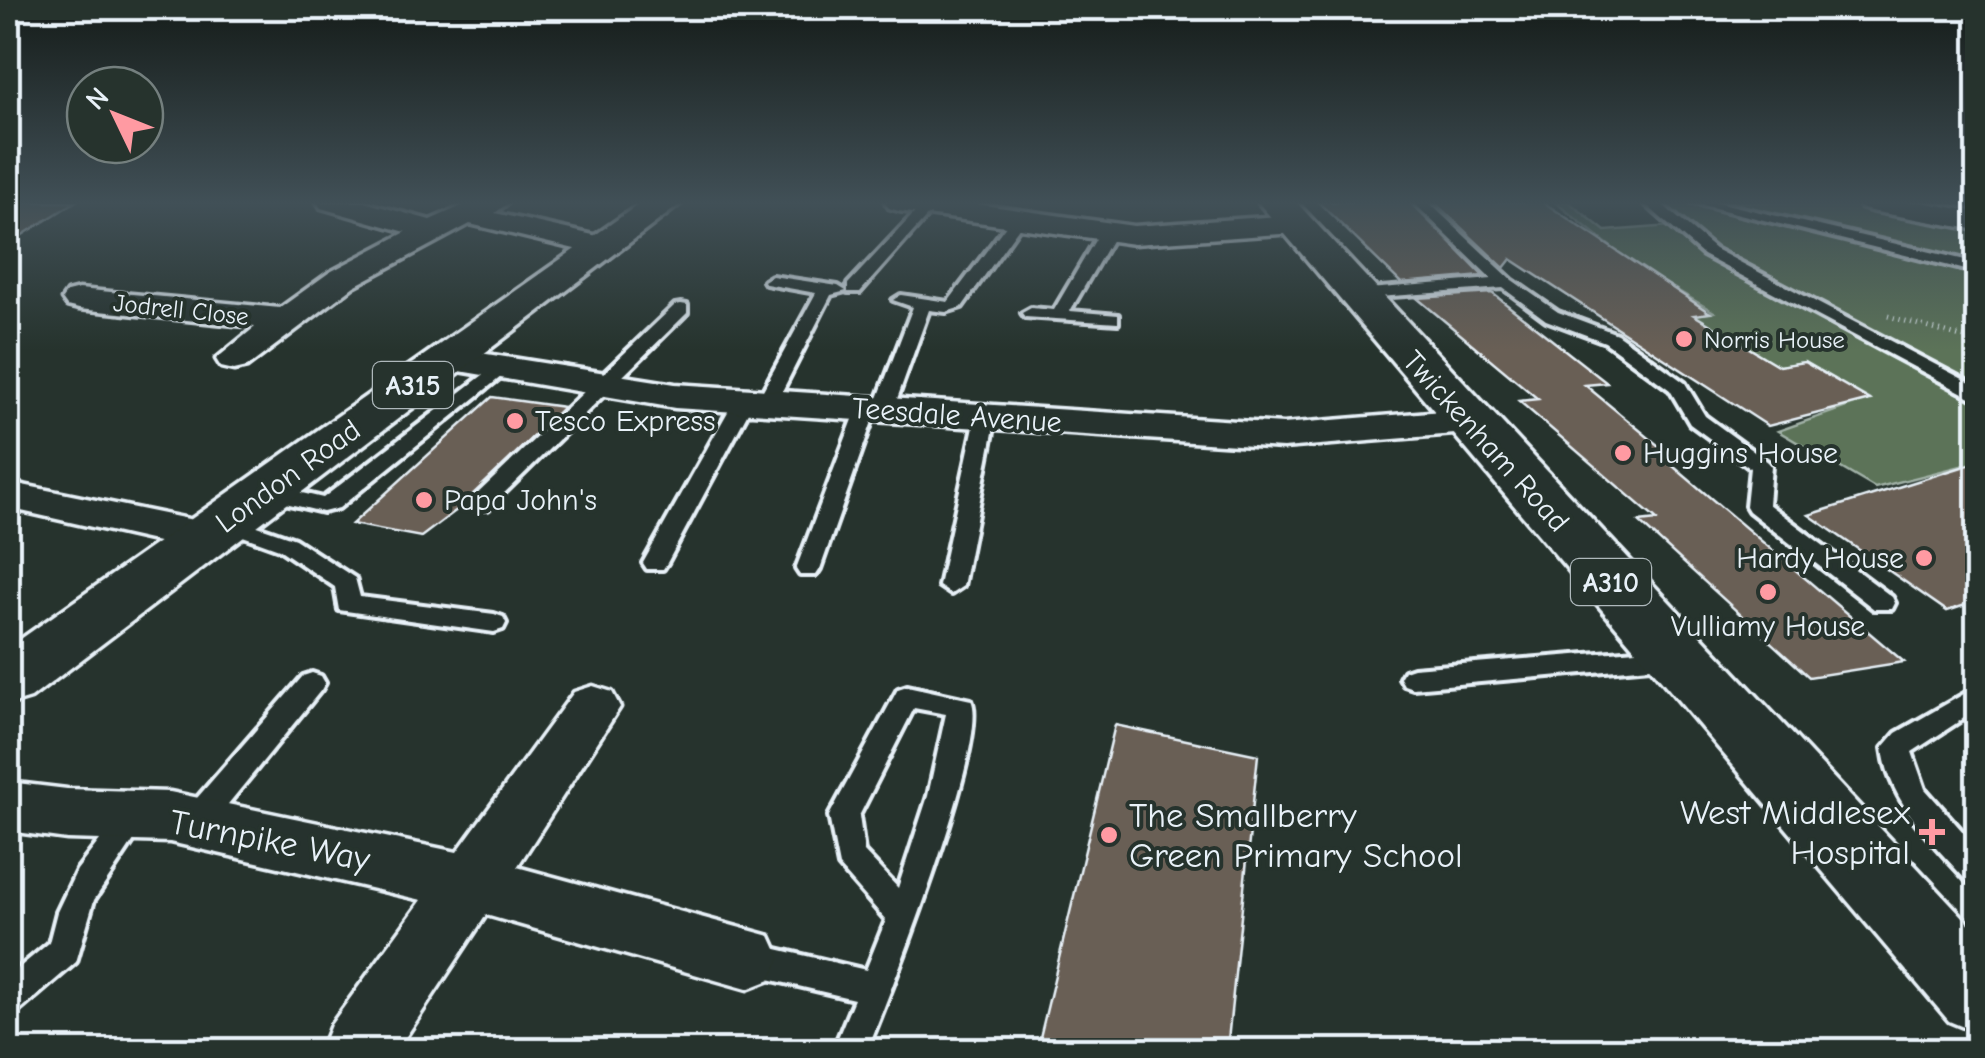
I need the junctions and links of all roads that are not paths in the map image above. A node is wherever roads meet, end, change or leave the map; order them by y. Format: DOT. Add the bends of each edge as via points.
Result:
graph roads {
  1 [pos="393,251"];
  2 [pos="593,251"];
  3 [pos="882,251"];
  4 [pos="991,251"];
  5 [pos="1097,251"];
  6 [pos="1319,251"];
  7 [pos="1472,251"];
  8 [pos="1707,251"];
  9 [pos="1907,251"];
  10 [pos="1978,268"];
  11 [pos="772,282"];
  12 [pos="1506,283"];
  13 [pos="818,285"];
  14 [pos="850,290"];
  15 [pos="874,292"];
  16 [pos="1356,295"];
  17 [pos="79,298"];
  18 [pos="901,300"];
  19 [pos="923,304"];
  20 [pos="681,310"];
  21 [pos="1030,314"];
  22 [pos="1059,315"];
  23 [pos="284,319"];
  24 [pos="1112,319"];
  25 [pos="234,359"];
  26 [pos="449,359"];
  27 [pos="500,368"];
  28 [pos="605,386"];
  29 [pos="1978,395"];
  30 [pos="755,402"];
  31 [pos="875,410"];
  32 [pos="986,417"];
  33 [pos="1467,421"];
  34 [pos="267,492"];
  35 [pos="8,495"];
  36 [pos="480,504"];
  37 [pos="214,530"];
  38 [pos="655,563"];
  39 [pos="808,569"];
  40 [pos="952,586"];
  41 [pos="1884,603"];
  42 [pos="494,623"];
  43 [pos="1677,656"];
  44 [pos="15,669"];
  45 [pos="1413,678"];
  46 [pos="312,683"];
  47 [pos="1978,696"];
  48 [pos="593,707"];
  49 [pos="8,808"];
  50 [pos="134,817"];
  51 [pos="194,822"];
  52 [pos="1978,871"];
  53 [pos="471,883"];
  54 [pos="904,918"];
  55 [pos="747,958"];
  56 [pos="875,988"];
  57 [pos="1978,993"];
  58 [pos="8,998"];
  59 [pos="356,1050"];
  60 [pos="850,1050"];
  1 -- 23 [label="street"];
  2 -- 26 [label="main road, London Road / A315"];
  3 -- 14 [label="lane"];
  4 -- 19 [label="lane" via="951,305"];
  5 -- 22 [label="lane"];
  6 -- 16 [label="main road, Twickenham Road / A310"];
  7 -- 12 [label="lane"];
  8 -- 29 [label="lane"];
  9 -- 10 [label="lane"];
  11 -- 13 [label="lane"];
  12 -- 16 [label="lane"];
  12 -- 41 [label="lane" via="1552,316 1611,338 1678,387 1697,420 1761,466 1757,506"];
  13 -- 14 [label="lane"];
  13 -- 30 [label="lane"];
  14 -- 15 [label="lane"];
  16 -- 33 [label="main road, Twickenham Road / A310"];
  17 -- 23 [label="street, Jodrell Close"];
  18 -- 19 [label="lane"];
  19 -- 31 [label="lane"];
  20 -- 28 [label="lane"];
  21 -- 22 [label="lane"];
  22 -- 24 [label="lane"];
  23 -- 25 [label="street"];
  26 -- 27 [label="street, Teesdale Avenue"];
  26 -- 34 [label="main road, London Road / A315"];
  27 -- 28 [label="street, Teesdale Avenue"];
  27 -- 34 [label="lane" via="331,503"];
  28 -- 30 [label="street, Teesdale Avenue"];
  28 -- 36 [label="lane"];
  30 -- 31 [label="street, Teesdale Avenue"];
  30 -- 38 [label="lane"];
  31 -- 32 [label="street, Teesdale Avenue"];
  31 -- 39 [label="lane"];
  32 -- 33 [label="street, Teesdale Avenue" via="1283,436"];
  32 -- 40 [label="lane"];
  33 -- 43 [label="main road, Twickenham Road / A310"];
  34 -- 37 [label="main road, London Road / A315"];
  35 -- 37 [label="street"];
  37 -- 42 [label="lane" via="287,544 346,584 348,604"];
  37 -- 44 [label="main road, London Road / A315"];
  43 -- 45 [label="lane"];
  43 -- 57 [label="main road, Twickenham Road / A310"];
  46 -- 51 [label="lane"];
  47 -- 52 [label="lane" via="1906,740 1896,748 1896,760 1927,814"];
  48 -- 53 [label="street"];
  49 -- 50 [label="street, Turnpike Way"];
  50 -- 51 [label="street, Turnpike Way"];
  50 -- 58 [label="lane" via="88,873 68,921 64,952"];
  51 -- 53 [label="street, Turnpike Way"];
  53 -- 55 [label="street, Turnpike Way"];
  53 -- 59 [label="street"];
  54 -- 54 [label="lane" via="850,856 844,816 907,696 961,707 952,769"];
  54 -- 56 [label="lane"];
  55 -- 56 [label="lane"];
  56 -- 60 [label="lane"];
}
